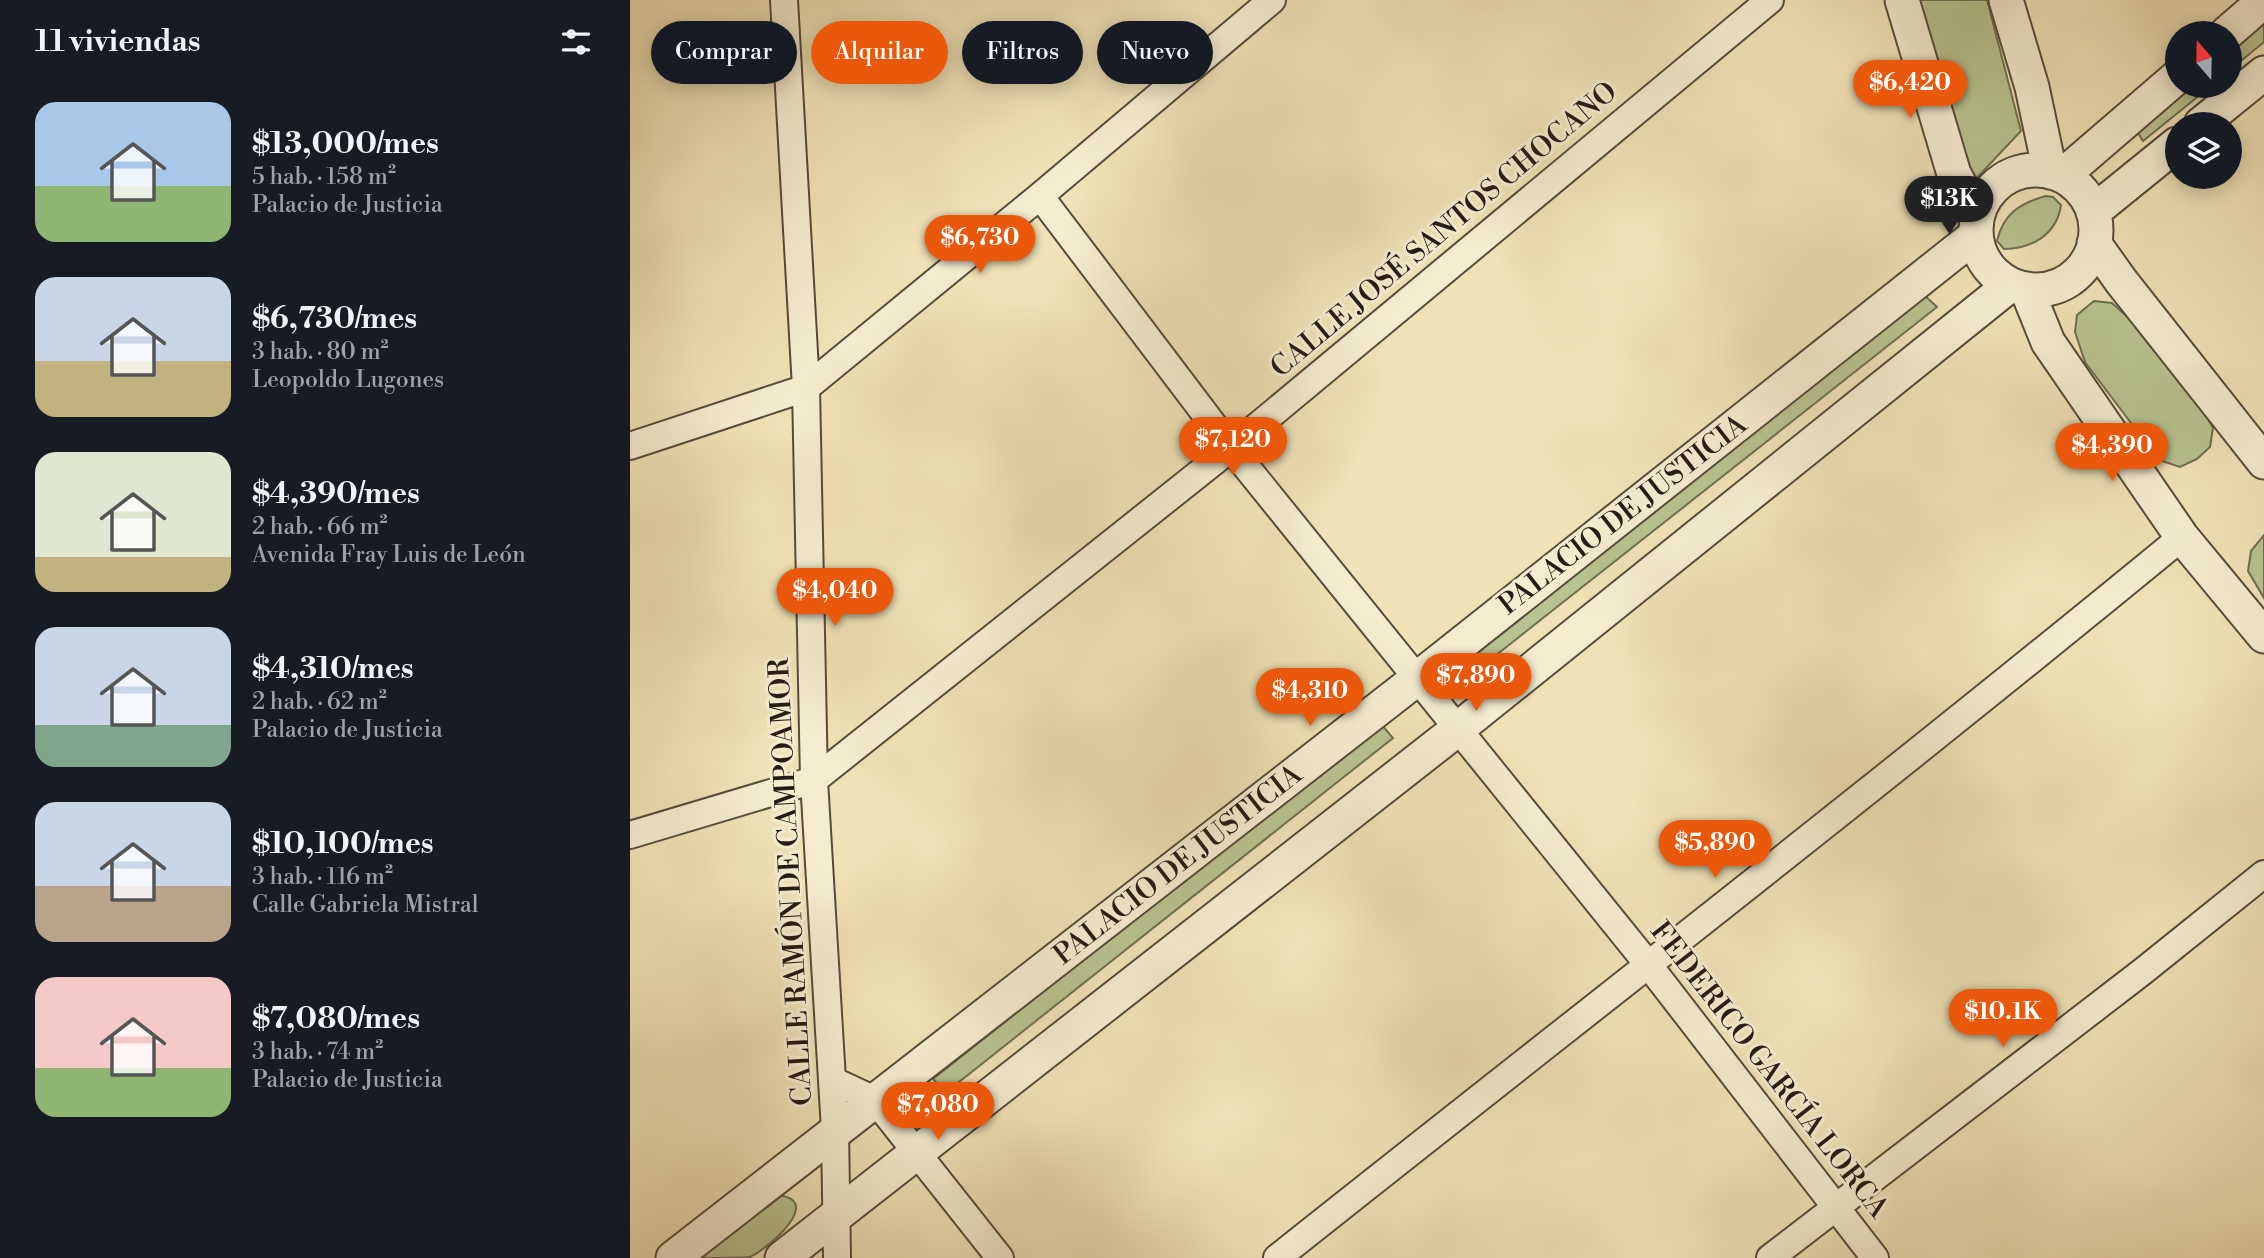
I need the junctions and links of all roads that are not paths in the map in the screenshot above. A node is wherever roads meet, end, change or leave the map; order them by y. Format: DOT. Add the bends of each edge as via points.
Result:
graph roads {
  1 [pos="784,0"];
  2 [pos="1272,0"];
  3 [pos="1770,0"];
  4 [pos="1902,0"];
  5 [pos="2006,0"];
  6 [pos="2264,1"];
  7 [pos="2241,21"];
  8 [pos="2264,73"];
  9 [pos="2165,87"];
  10 [pos="2216,112"];
  11 [pos="2165,156"];
  12 [pos="2056,174"];
  13 [pos="1040,196"];
  14 [pos="1976,225"];
  15 [pos="2094,228"];
  16 [pos="2120,281"];
  17 [pos="2019,287"];
  18 [pos="2048,342"];
  19 [pos="806,388"];
  20 [pos="630,446"];
  21 [pos="1231,447"];
  22 [pos="2264,462"];
  23 [pos="2182,537"];
  24 [pos="2264,636"];
  25 [pos="1418,678"];
  26 [pos="1459,729"];
  27 [pos="814,780"];
  28 [pos="630,835"];
  29 [pos="2264,874"];
  30 [pos="1647,964"];
  31 [pos="832,1080"];
  32 [pos="875,1100"];
  33 [pos="835,1130"];
  34 [pos="918,1154"];
  35 [pos="1835,1207"];
  36 [pos="835,1217"];
  37 [pos="673,1258"];
  38 [pos="782,1258"];
  39 [pos="837,1258"];
  40 [pos="1000,1258"];
  41 [pos="1277,1258"];
  42 [pos="1770,1258"];
  43 [pos="1875,1258"];
  1 -- 19 [label="street, CALLE RAMÓN DE CAMPOAMOR"];
  2 -- 13 [label="street"];
  3 -- 21 [label="street, CALLE JOSÉ SANTOS CHOCANO"];
  4 -- 14 [label="street" via="1954,174"];
  5 -- 12 [label="street"];
  6 -- 7 [label="street"];
  8 -- 10 [label="street"];
  9 -- 12 [label="street"];
  11 -- 15 [label="street"];
  12 -- 14 [label="street" via="2022,173 1997,184 1984,199"];
  12 -- 15 [label="street" via="2076,185 2086,198"];
  13 -- 19 [label="street"];
  13 -- 21 [label="street, FEDERICO GARCÍA LORCA"];
  14 -- 17 [label="street" via="1986,264 1997,276"];
  14 -- 25 [label="street, PALACIO DE JUSTICIA"];
  15 -- 16 [label="street"];
  15 -- 17 [label="street" via="2088,260 2077,274 2045,289"];
  16 -- 18 [label="street" via="2087,282 2062,301 2054,311"];
  16 -- 22 [label="street"];
  17 -- 18 [label="street"];
  17 -- 26 [label="street"];
  18 -- 23 [label="street"];
  19 -- 20 [label="street"];
  19 -- 27 [label="street, CALLE RAMÓN DE CAMPOAMOR"];
  21 -- 25 [label="street, FEDERICO GARCÍA LORCA"];
  21 -- 27 [label="street, CALLE JOSÉ SANTOS CHOCANO"];
  23 -- 24 [label="street"];
  23 -- 30 [label="street" via="1963,717"];
  25 -- 26 [label="street, FEDERICO GARCÍA LORCA"];
  25 -- 32 [label="street, PALACIO DE JUSTICIA"];
  26 -- 30 [label="street, FEDERICO GARCÍA LORCA"];
  26 -- 34 [label="street"];
  27 -- 28 [label="street, CALLE JOSÉ SANTOS CHOCANO"];
  27 -- 31 [label="street, CALLE RAMÓN DE CAMPOAMOR"];
  29 -- 35 [label="street"];
  30 -- 35 [label="street, FEDERICO GARCÍA LORCA"];
  30 -- 41 [label="street"];
  31 -- 32 [label="street"];
  31 -- 33 [label="street, CALLE RAMÓN DE CAMPOAMOR"];
  32 -- 33 [label="street, PALACIO DE JUSTICIA"];
  32 -- 34 [label="street"];
  33 -- 36 [label="street, CALLE RAMÓN DE CAMPOAMOR"];
  33 -- 37 [label="street, PALACIO DE JUSTICIA"];
  34 -- 36 [label="street"];
  34 -- 40 [label="street"];
  35 -- 42 [label="street"];
  35 -- 43 [label="street, FEDERICO GARCÍA LORCA"];
  36 -- 38 [label="street"];
  36 -- 39 [label="street, CALLE RAMÓN DE CAMPOAMOR"];
}
